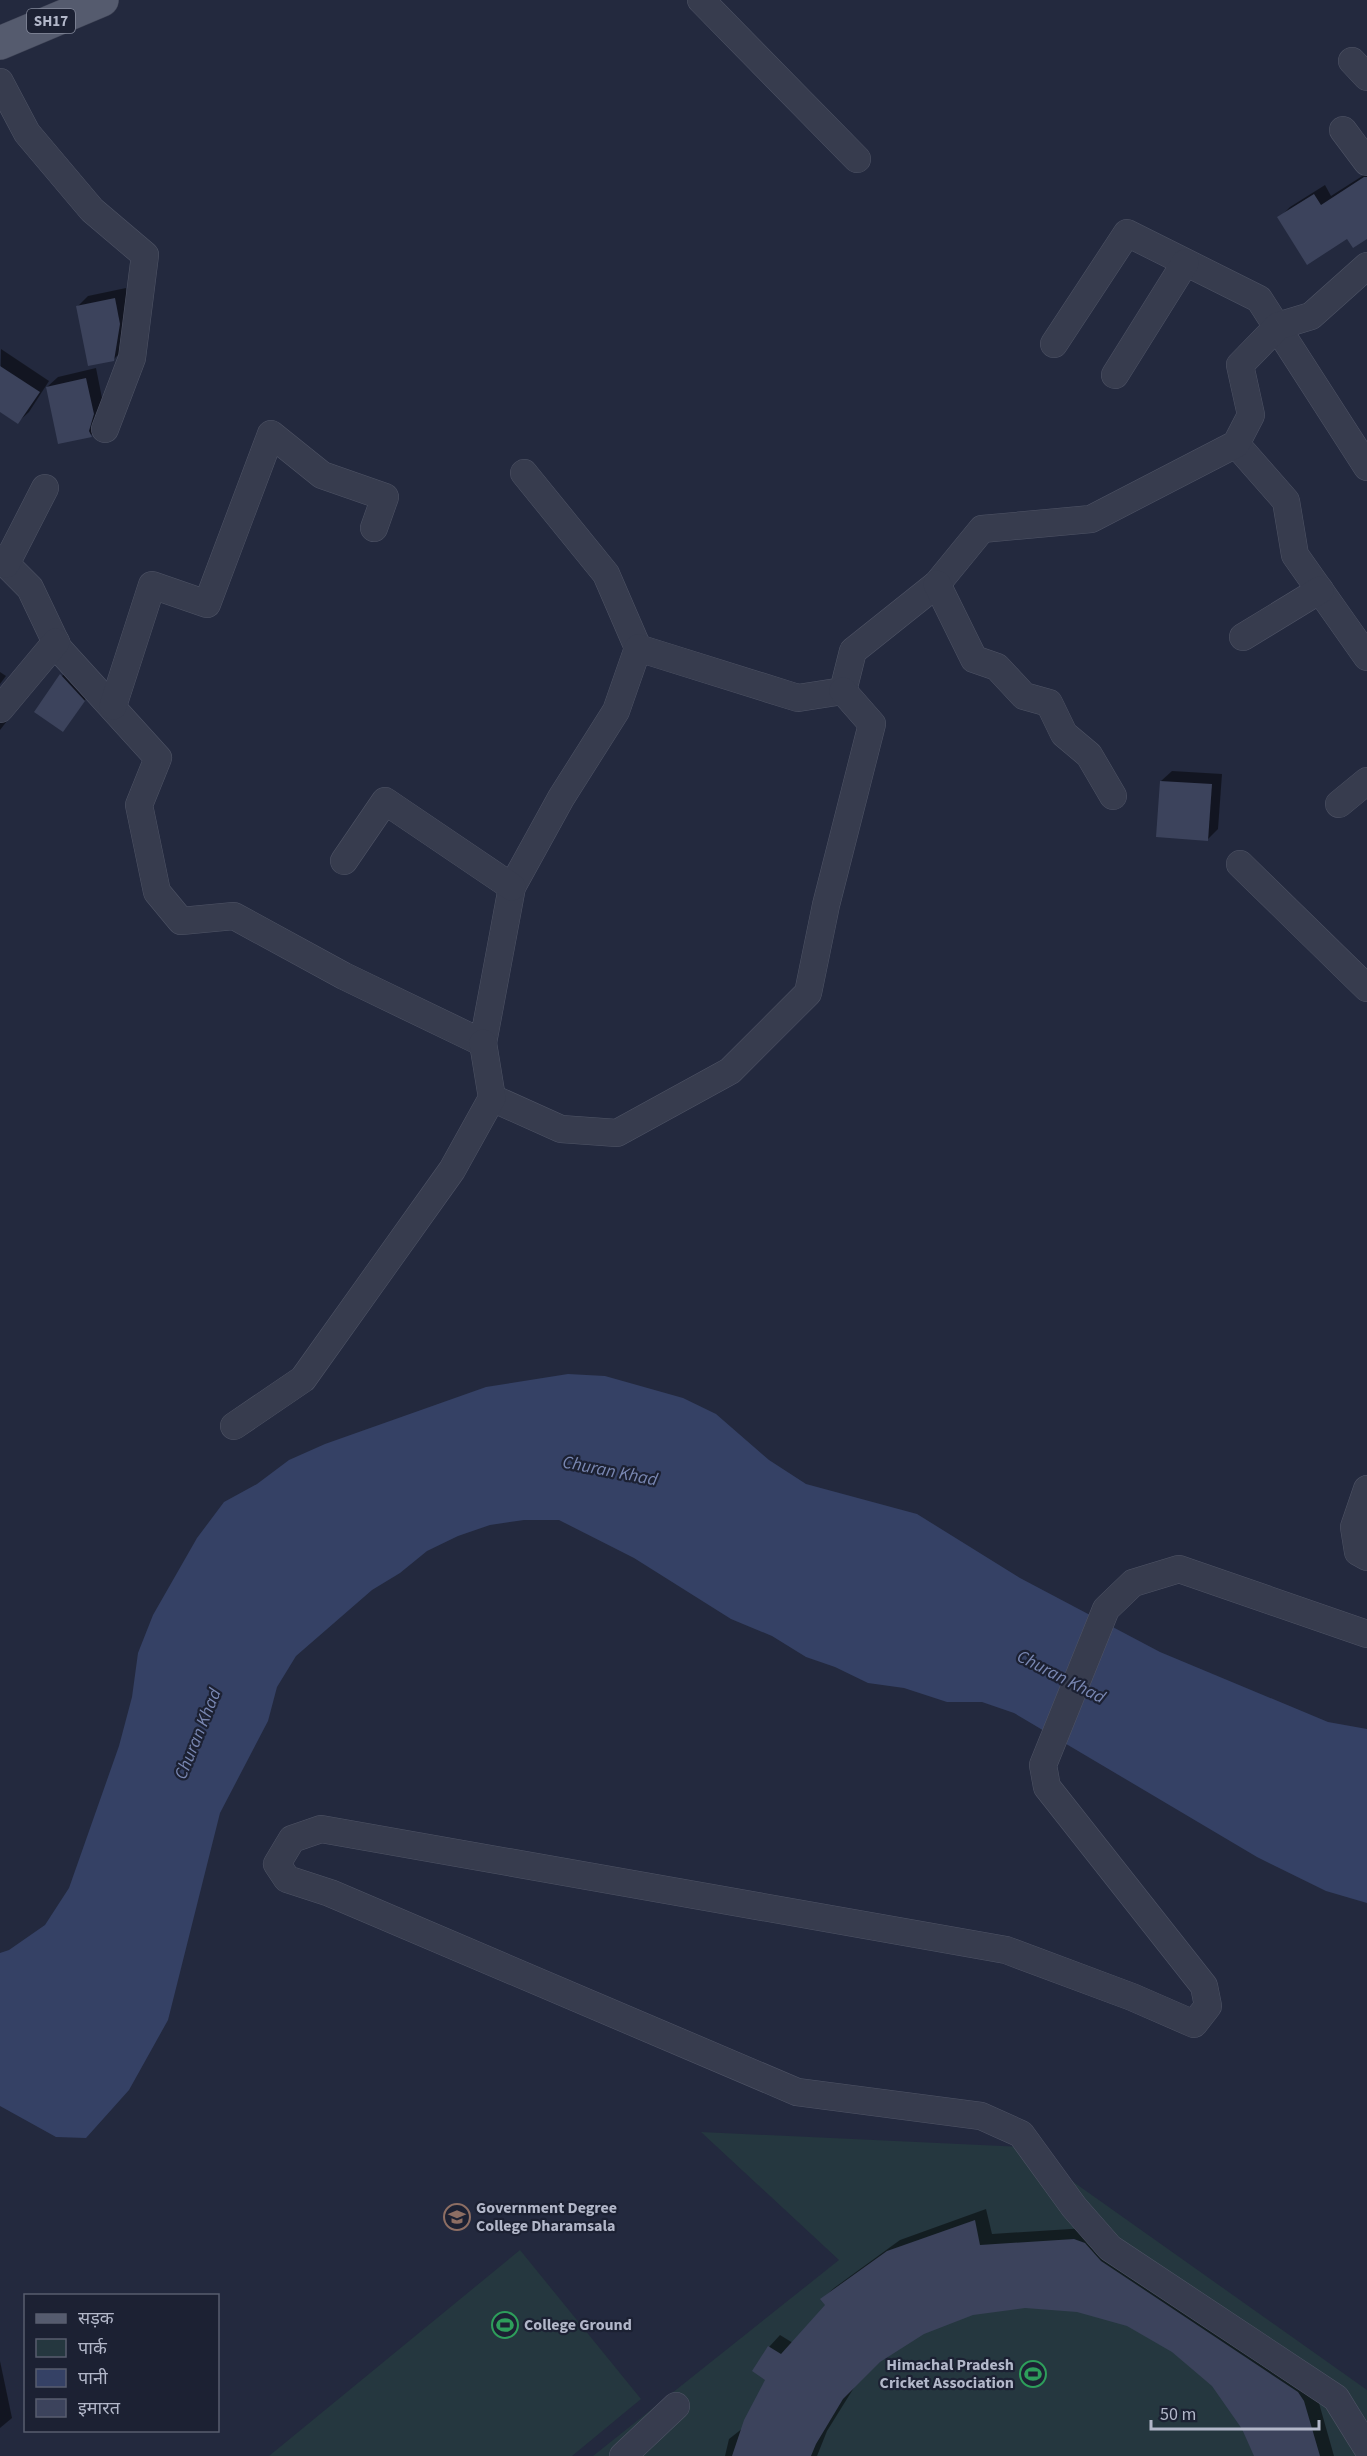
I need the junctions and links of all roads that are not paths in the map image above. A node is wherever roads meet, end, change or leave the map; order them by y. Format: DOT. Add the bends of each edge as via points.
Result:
graph roads {
  1 [pos="102,0"];
  2 [pos="700,0"];
  3 [pos="0,43"];
  4 [pos="0,82"];
  5 [pos="1343,130"];
  6 [pos="857,159"];
  7 [pos="1367,162"];
  8 [pos="1185,262"];
  9 [pos="1367,266"];
  10 [pos="1278,326"];
  11 [pos="1054,344"];
  12 [pos="1115,375"];
  13 [pos="105,429"];
  14 [pos="1236,444"];
  15 [pos="1367,467"];
  16 [pos="524,473"];
  17 [pos="45,488"];
  18 [pos="374,528"];
  19 [pos="3,561"];
  20 [pos="937,584"];
  21 [pos="1320,590"];
  22 [pos="1243,638"];
  23 [pos="56,642"];
  24 [pos="638,648"];
  25 [pos="1367,657"];
  26 [pos="843,691"];
  27 [pos="112,706"];
  28 [pos="0,709"];
  29 [pos="1367,781"];
  30 [pos="1113,796"];
  31 [pos="1339,804"];
  32 [pos="344,861"];
  33 [pos="1240,864"];
  34 [pos="512,887"];
  35 [pos="1367,988"];
  36 [pos="483,1042"];
  37 [pos="492,1098"];
  38 [pos="234,1426"];
  39 [pos="1367,1490"];
  40 [pos="1367,1557"];
  41 [pos="1367,1634"];
  42 [pos="676,2406"];
  43 [pos="1367,2448"];
  44 [pos="623,2456"];
  1 -- 3 [label="main road, SH17"];
  2 -- 6 [label="street"];
  4 -- 13 [label="street" via="27,133 92,210 145,255 132,358"];
  5 -- 7 [label="street"];
  8 -- 10 [label="street" via="1259,299"];
  8 -- 11 [label="street" via="1127,234"];
  8 -- 12 [label="street"];
  9 -- 10 [label="street" via="1311,316"];
  10 -- 14 [label="street" via="1240,365 1251,415"];
  10 -- 15 [label="street"];
  14 -- 20 [label="street" via="1091,519 982,529"];
  14 -- 21 [label="street" via="1286,501 1295,555"];
  16 -- 24 [label="street" via="606,574"];
  17 -- 19 [label="street"];
  18 -- 27 [label="street" via="385,497 322,475 271,434 207,604 152,585"];
  19 -- 23 [label="street" via="30,588"];
  20 -- 26 [label="street" via="853,651"];
  20 -- 30 [label="street" via="974,659 997,667 1024,696 1049,703 1064,734 1089,755"];
  21 -- 22 [label="street"];
  21 -- 25 [label="street"];
  23 -- 27 [label="street"];
  23 -- 28 [label="street"];
  24 -- 26 [label="street" via="798,698"];
  24 -- 34 [label="street" via="616,711 561,798"];
  26 -- 37 [label="street" via="872,724 808,993 730,1071 617,1132 561,1129"];
  27 -- 36 [label="street" via="158,758 139,805 157,892 181,921 234,916 344,976"];
  29 -- 31 [label="street"];
  32 -- 34 [label="street" via="385,801"];
  33 -- 35 [label="street"];
  34 -- 36 [label="street"];
  36 -- 37 [label="street"];
  37 -- 38 [label="street" via="452,1170 303,1379"];
  39 -- 40 [label="street" via="1354,1527 1358,1552"];
  41 -- 43 [label="street" via="1179,1569 1133,1583 1106,1609 1044,1765 1047,1787 1204,1986 1208,2006 1194,2024 1006,1950 321,1829 292,1839 277,1864 287,1879 330,1893 797,2092 981,2116 1021,2133 1074,2207 1110,2248 1336,2398"];
  42 -- 44 [label="street"];
}
